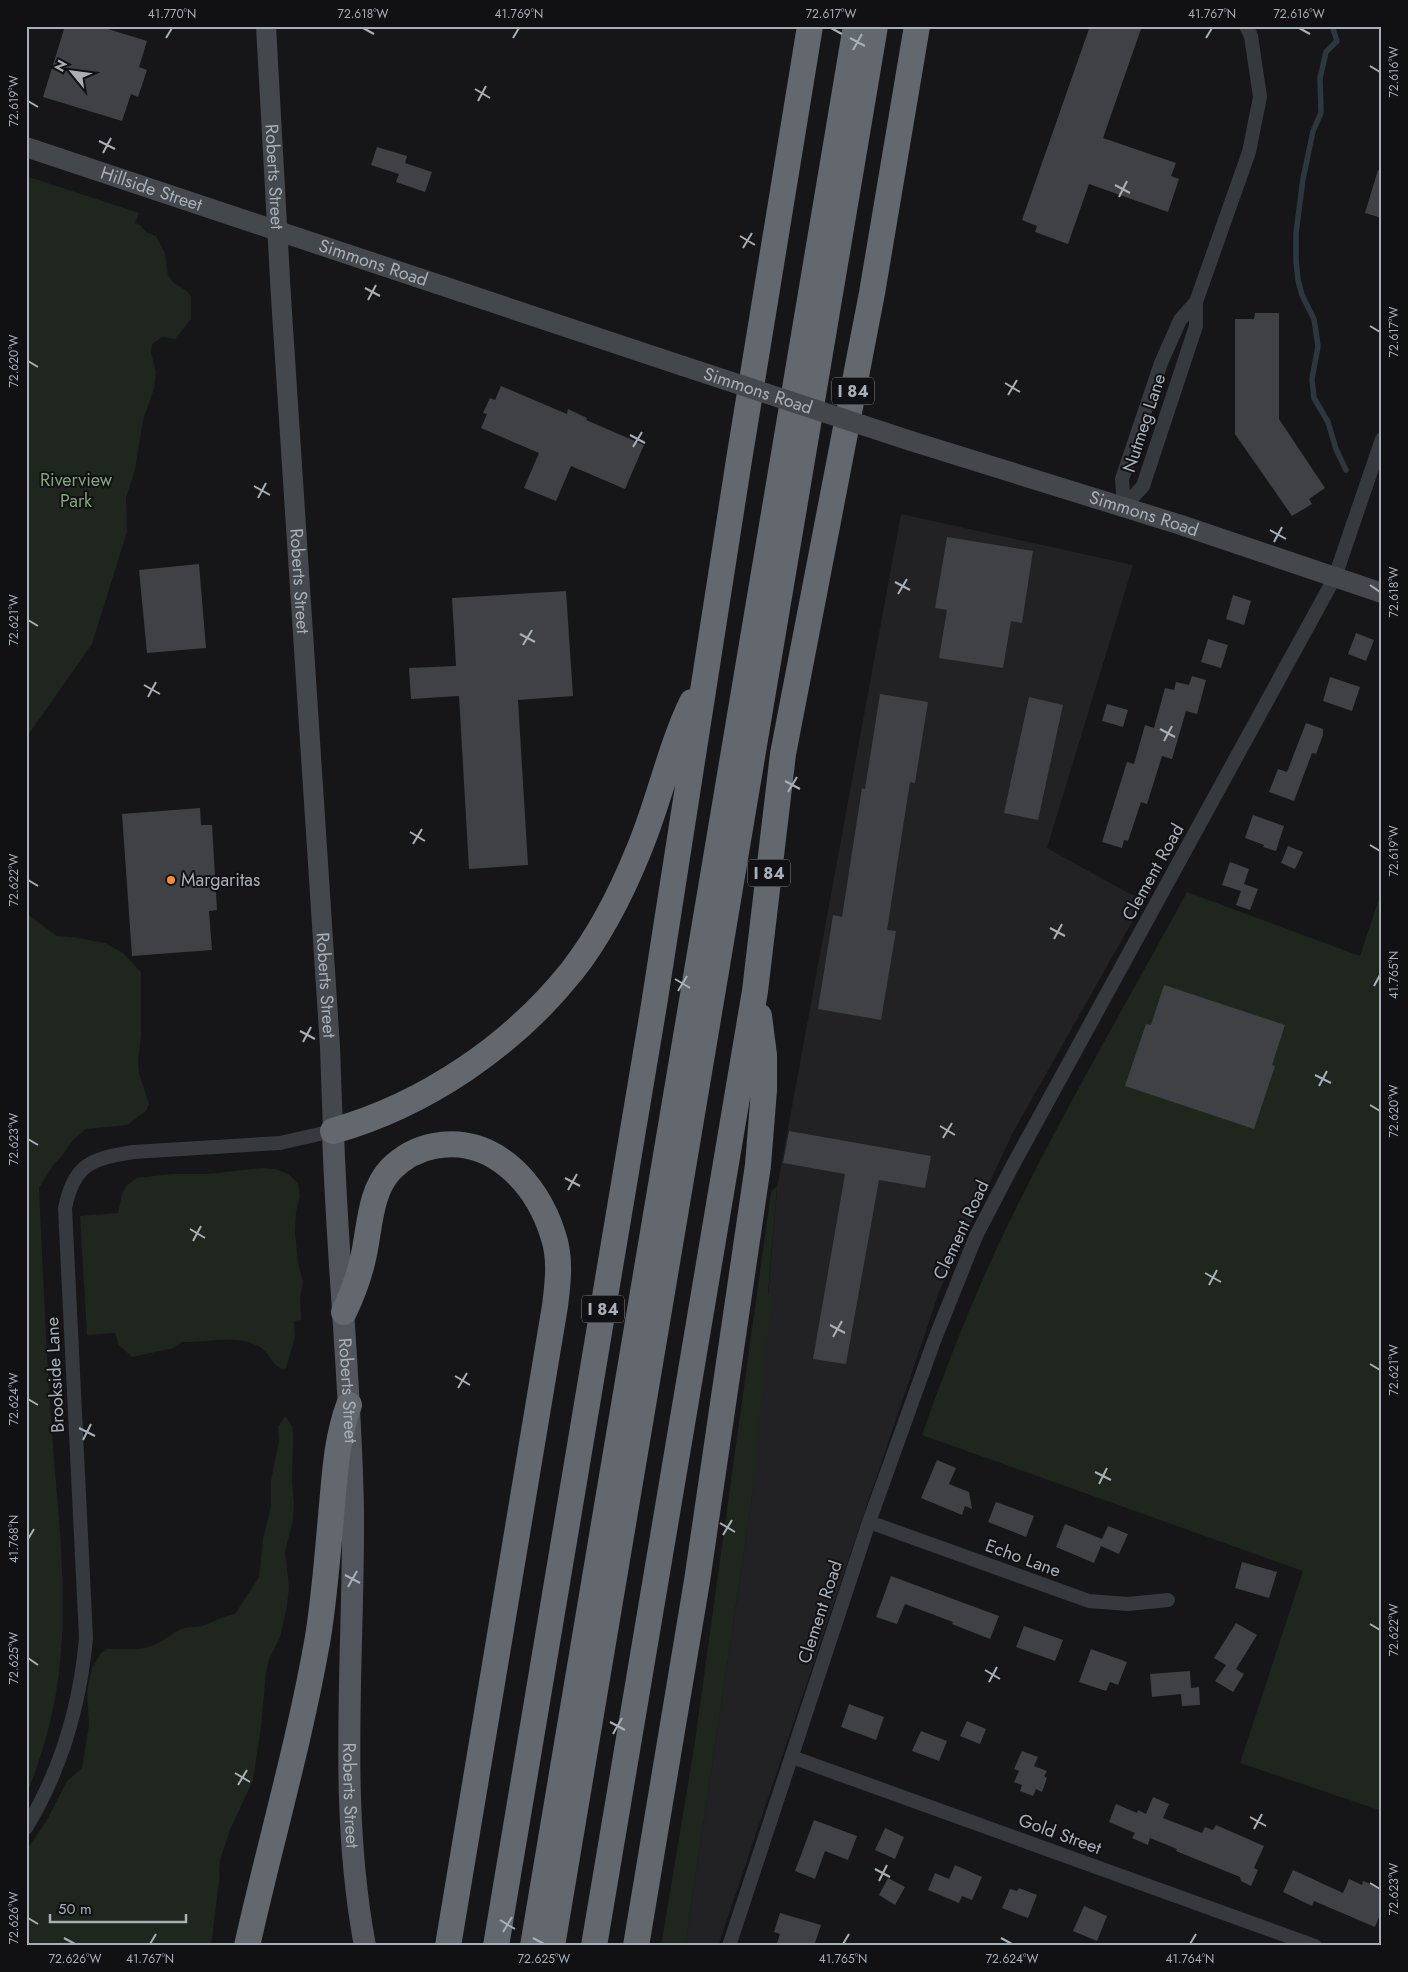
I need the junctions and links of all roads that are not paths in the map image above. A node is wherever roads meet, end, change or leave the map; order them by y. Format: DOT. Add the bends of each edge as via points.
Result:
graph roads {
  1 [pos="266,26"];
  2 [pos="810,26"];
  3 [pos="856,26"];
  4 [pos="875,26"];
  5 [pos="917,26"];
  6 [pos="1246,26"];
  7 [pos="26,147"];
  8 [pos="277,231"];
  9 [pos="1196,302"];
  10 [pos="1174,334"];
  11 [pos="1190,343"];
  12 [pos="1382,439"];
  13 [pos="1124,507"];
  14 [pos="784,570"];
  15 [pos="1335,578"];
  16 [pos="1382,593"];
  17 [pos="706,672"];
  18 [pos="783,754"];
  19 [pos="755,991"];
  20 [pos="333,1132"];
  21 [pos="344,1312"];
  22 [pos="350,1405"];
  23 [pos="869,1522"];
  24 [pos="1168,1600"];
  25 [pos="792,1757"];
  26 [pos="26,1828"];
  27 [pos="247,1946"];
  28 [pos="365,1946"];
  29 [pos="448,1946"];
  30 [pos="496,1946"];
  31 [pos="533,1946"];
  32 [pos="552,1946"];
  33 [pos="594,1946"];
  34 [pos="636,1946"];
  35 [pos="729,1946"];
  36 [pos="1315,1946"];
  1 -- 8 [label="main road, Roberts Street"];
  2 -- 17 [label="highway, I 84"];
  3 -- 31 [label="highway"];
  4 -- 14 [label="highway"];
  5 -- 18 [label="highway, I 84" via="872,293"];
  6 -- 9 [label="street, Nutmeg Lane" via="1251,36 1260,97 1249,152"];
  7 -- 8 [label="main road, Hillside Street"];
  8 -- 13 [label="main road, Simmons Road, bridge" via="910,441"];
  8 -- 20 [label="main road, Roberts Street" via="327,991"];
  9 -- 10 [label="street, Nutmeg Lane" via="1180,320"];
  9 -- 11 [label="street, Nutmeg Lane" via="1196,326"];
  10 -- 11 [label="street"];
  10 -- 13 [label="street, Nutmeg Lane" via="1122,479"];
  11 -- 13 [label="street, Nutmeg Lane" via="1143,486"];
  12 -- 15 [label="street, Clement Road"];
  13 -- 15 [label="main road, Simmons Road"];
  14 -- 18 [label="highway" via="787,604"];
  14 -- 32 [label="highway"];
  15 -- 16 [label="main road, Simmons Road"];
  15 -- 23 [label="street, Clement Road" via="976,1236 934,1341"];
  17 -- 20 [label="highway" via="676,740 626,881 573,970 526,1020 460,1072 401,1106"];
  17 -- 30 [label="highway, I 84" via="656,995"];
  18 -- 19 [label="highway, I 84"];
  19 -- 33 [label="highway, I 84"];
  19 -- 34 [label="highway" via="764,1067 760,1150 698,1572"];
  20 -- 21 [label="main road, Roberts Street"];
  20 -- 26 [label="street, Brookside Lane" via="280,1143 110,1156 84,1168 68,1193 66,1208 86,1638 83,1671 67,1738 42,1802"];
  21 -- 22 [label="main road, Roberts Street"];
  21 -- 29 [label="highway" via="360,1272 379,1188 390,1170 412,1153 445,1144 488,1152 510,1166 524,1181 548,1221 558,1253 559,1277"];
  22 -- 27 [label="highway" via="338,1449 315,1651"];
  22 -- 28 [label="main road, Roberts Street" via="353,1544 351,1817 355,1878"];
  23 -- 24 [label="street, Echo Lane" via="1090,1601 1128,1604"];
  23 -- 25 [label="street, Clement Road"];
  25 -- 35 [label="street, Clement Road"];
  25 -- 36 [label="street, Gold Street"];
}
